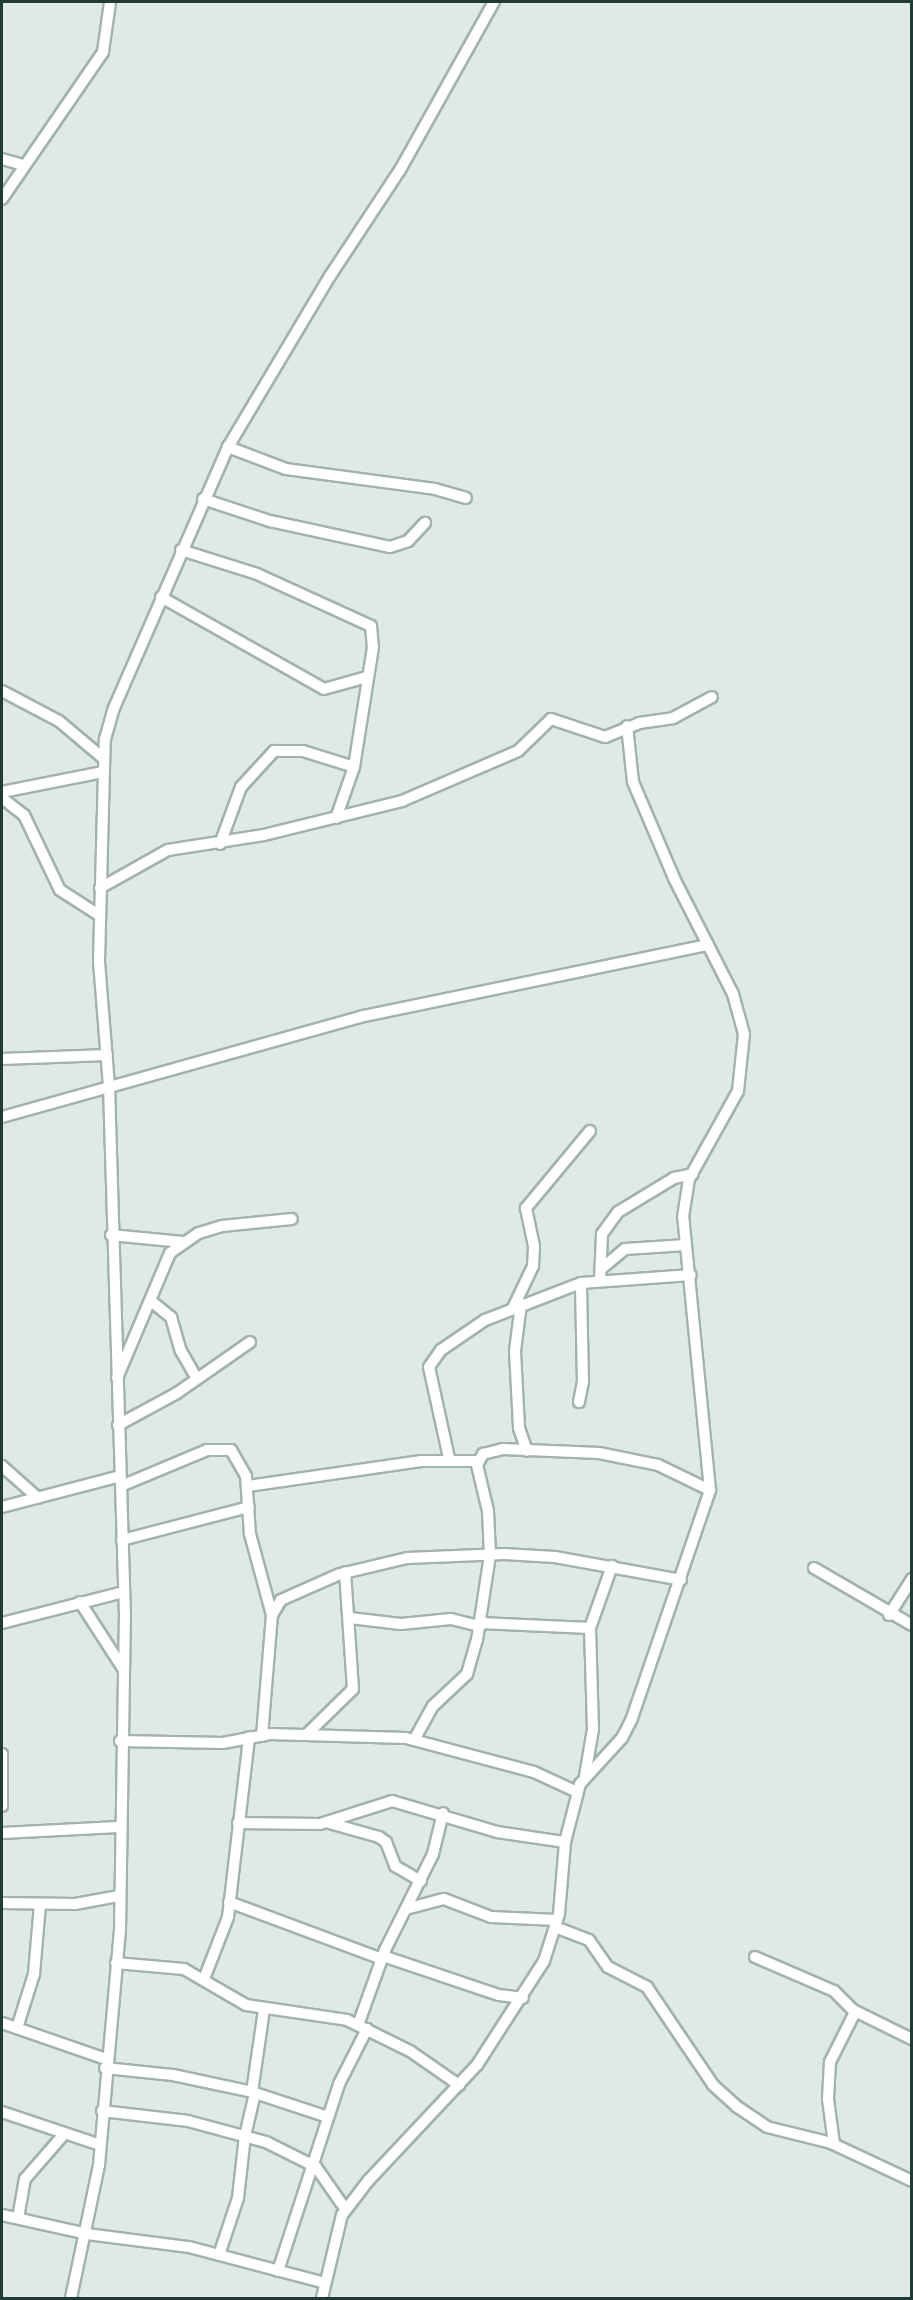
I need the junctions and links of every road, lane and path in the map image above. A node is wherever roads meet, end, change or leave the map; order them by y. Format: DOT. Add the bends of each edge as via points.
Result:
graph roads {
  1 [pos="110,2"];
  2 [pos="494,2"];
  3 [pos="2,159"];
  4 [pos="23,165"];
  5 [pos="2,199"];
  6 [pos="228,447"];
  7 [pos="466,498"];
  8 [pos="203,500"];
  9 [pos="425,523"];
  10 [pos="182,550"];
  11 [pos="161,597"];
  12 [pos="368,677"];
  13 [pos="2,691"];
  14 [pos="712,697"];
  15 [pos="627,726"];
  16 [pos="103,758"];
  17 [pos="354,767"];
  18 [pos="102,772"];
  19 [pos="2,792"];
  20 [pos="2,798"];
  21 [pos="336,818"];
  22 [pos="220,844"];
  23 [pos="100,888"];
  24 [pos="99,915"];
  25 [pos="708,945"];
  26 [pos="106,1054"];
  27 [pos="2,1059"];
  28 [pos="109,1086"];
  29 [pos="2,1117"];
  30 [pos="590,1131"];
  31 [pos="693,1174"];
  32 [pos="292,1219"];
  33 [pos="111,1235"];
  34 [pos="183,1242"];
  35 [pos="687,1245"];
  36 [pos="601,1274"];
  37 [pos="691,1275"];
  38 [pos="581,1283"];
  39 [pos="151,1301"];
  40 [pos="517,1306"];
  41 [pos="250,1342"];
  42 [pos="197,1379"];
  43 [pos="116,1380"];
  44 [pos="579,1402"];
  45 [pos="118,1425"];
  46 [pos="527,1451"];
  47 [pos="449,1458"];
  48 [pos="478,1461"];
  49 [pos="2,1466"];
  50 [pos="120,1481"];
  51 [pos="248,1486"];
  52 [pos="710,1490"];
  53 [pos="38,1498"];
  54 [pos="249,1506"];
  55 [pos="2,1507"];
  56 [pos="122,1540"];
  57 [pos="490,1555"];
  58 [pos="612,1566"];
  59 [pos="814,1568"];
  60 [pos="345,1572"];
  61 [pos="912,1579"];
  62 [pos="681,1580"];
  63 [pos="124,1592"];
  64 [pos="80,1602"];
  65 [pos="272,1615"];
  66 [pos="889,1615"];
  67 [pos="350,1618"];
  68 [pos="2,1623"];
  69 [pos="480,1624"];
  70 [pos="912,1625"];
  71 [pos="590,1628"];
  72 [pos="124,1671"];
  73 [pos="306,1735"];
  74 [pos="262,1736"];
  75 [pos="249,1737"];
  76 [pos="414,1740"];
  77 [pos="120,1741"];
  78 [pos="2,1754"];
  79 [pos="585,1776"];
  80 [pos="577,1792"];
  81 [pos="2,1806"];
  82 [pos="443,1813"];
  83 [pos="327,1822"];
  84 [pos="238,1823"];
  85 [pos="118,1827"];
  86 [pos="2,1833"];
  87 [pos="565,1842"];
  88 [pos="421,1881"];
  89 [pos="119,1896"];
  90 [pos="230,1902"];
  91 [pos="2,1903"];
  92 [pos="40,1904"];
  93 [pos="406,1909"];
  94 [pos="556,1924"];
  95 [pos="755,1957"];
  96 [pos="383,1958"];
  97 [pos="116,1963"];
  98 [pos="204,1979"];
  99 [pos="523,1998"];
  100 [pos="264,2010"];
  101 [pos="855,2012"];
  102 [pos="2,2023"];
  103 [pos="362,2027"];
  104 [pos="17,2028"];
  105 [pos="912,2039"];
  106 [pos="106,2064"];
  107 [pos="459,2085"];
  108 [pos="254,2093"];
  109 [pos="102,2111"];
  110 [pos="2,2112"];
  111 [pos="328,2117"];
  112 [pos="64,2134"];
  113 [pos="245,2136"];
  114 [pos="834,2144"];
  115 [pos="100,2145"];
  116 [pos="313,2165"];
  117 [pos="912,2181"];
  118 [pos="346,2210"];
  119 [pos="2,2215"];
  120 [pos="18,2218"];
  121 [pos="87,2234"];
  122 [pos="219,2255"];
  123 [pos="278,2271"];
  124 [pos="325,2283"];
  125 [pos="71,2298"];
  126 [pos="322,2298"];
  1 -- 4 [label="street" via="103,52"];
  2 -- 6 [label="street" via="400,170 330,276"];
  3 -- 4 [label="street"];
  4 -- 5 [label="street"];
  6 -- 7 [label="street" via="286,469 435,489"];
  6 -- 8 [label="street"];
  8 -- 9 [label="street" via="270,521 390,547 408,541"];
  8 -- 10 [label="street"];
  10 -- 11 [label="street"];
  10 -- 12 [label="street" via="257,574 367,623 374,634"];
  11 -- 12 [label="street" via="324,689"];
  11 -- 16 [label="street" via="114,708"];
  12 -- 17 [label="street"];
  13 -- 16 [label="street" via="59,721"];
  14 -- 15 [label="street" via="673,718"];
  15 -- 21 [label="street" via="605,737 551,719 518,751 402,801"];
  15 -- 25 [label="street" via="633,782"];
  16 -- 18 [label="street"];
  17 -- 21 [label="street"];
  17 -- 22 [label="street" via="303,751 274,751 241,787"];
  18 -- 19 [label="street"];
  18 -- 23 [label="street"];
  20 -- 24 [label="street" via="24,815 60,890"];
  21 -- 22 [label="street"];
  22 -- 23 [label="street" via="168,850"];
  23 -- 24 [label="street"];
  24 -- 26 [label="street"];
  25 -- 28 [label="street" via="364,1016"];
  25 -- 31 [label="street" via="739,1012 744,1035 741,1074 732,1110"];
  26 -- 27 [label="street"];
  26 -- 28 [label="street"];
  28 -- 29 [label="street"];
  28 -- 33 [label="street"];
  30 -- 40 [label="street" via="526,1208 534,1246 533,1266"];
  31 -- 35 [label="street" via="684,1207"];
  31 -- 36 [label="street" via="674,1178 618,1212 602,1234"];
  32 -- 34 [label="street" via="222,1226"];
  33 -- 34 [label="street"];
  33 -- 43 [label="street"];
  34 -- 39 [label="street" via="170,1253"];
  35 -- 36 [label="street" via="625,1249"];
  35 -- 37 [label="street"];
  36 -- 37 [label="street"];
  36 -- 38 [label="street"];
  37 -- 52 [label="street"];
  38 -- 40 [label="street"];
  38 -- 44 [label="street" via="583,1382"];
  39 -- 42 [label="street" via="171,1317 181,1351"];
  39 -- 43 [label="street"];
  40 -- 46 [label="street" via="519,1428"];
  40 -- 47 [label="street" via="441,1350 430,1364"];
  41 -- 42 [label="street"];
  42 -- 45 [label="street"];
  43 -- 45 [label="street"];
  45 -- 50 [label="street"];
  46 -- 48 [label="street" via="491,1450"];
  46 -- 52 [label="street" via="599,1453 658,1465"];
  47 -- 48 [label="street"];
  47 -- 51 [label="street"];
  48 -- 57 [label="street"];
  49 -- 53 [label="street"];
  50 -- 51 [label="street" via="221,1447 231,1450 243,1464"];
  50 -- 53 [label="street"];
  50 -- 56 [label="street"];
  51 -- 54 [label="street"];
  52 -- 62 [label="street"];
  53 -- 55 [label="street"];
  54 -- 56 [label="street"];
  54 -- 65 [label="street" via="260,1581"];
  56 -- 63 [label="street"];
  57 -- 58 [label="street"];
  57 -- 60 [label="street" via="407,1558"];
  57 -- 69 [label="street"];
  58 -- 62 [label="street"];
  58 -- 71 [label="street"];
  59 -- 66 [label="street"];
  60 -- 65 [label="street" via="281,1600"];
  60 -- 67 [label="street"];
  61 -- 66 [label="street"];
  62 -- 79 [label="street" via="632,1718 622,1738"];
  63 -- 64 [label="street"];
  63 -- 72 [label="street"];
  64 -- 68 [label="street"];
  64 -- 72 [label="street"];
  65 -- 74 [label="street"];
  66 -- 70 [label="street"];
  67 -- 69 [label="street" via="402,1624 451,1619"];
  67 -- 73 [label="street" via="353,1689"];
  69 -- 71 [label="street"];
  69 -- 76 [label="street" via="467,1674 433,1706"];
  71 -- 79 [label="street" via="593,1729"];
  72 -- 77 [label="street"];
  73 -- 74 [label="street"];
  73 -- 76 [label="street"];
  74 -- 75 [label="street"];
  75 -- 77 [label="street" via="202,1743"];
  75 -- 84 [label="street"];
  76 -- 80 [label="street" via="534,1772"];
  77 -- 85 [label="street"];
  78 -- 81 [label="street"];
  79 -- 80 [label="street"];
  80 -- 87 [label="street"];
  82 -- 83 [label="street" via="392,1801"];
  82 -- 87 [label="street" via="497,1832"];
  82 -- 88 [label="street"];
  83 -- 84 [label="street" via="298,1827"];
  83 -- 88 [label="street" via="379,1837 386,1842 395,1866"];
  84 -- 90 [label="street"];
  85 -- 86 [label="street"];
  85 -- 89 [label="street"];
  87 -- 94 [label="street"];
  88 -- 93 [label="street"];
  89 -- 92 [label="street" via="93,1903"];
  89 -- 97 [label="street"];
  90 -- 96 [label="street"];
  90 -- 98 [label="street"];
  91 -- 92 [label="street"];
  92 -- 104 [label="street" via="34,1974"];
  93 -- 94 [label="street" via="444,1899 491,1917"];
  93 -- 96 [label="street"];
  94 -- 99 [label="street" via="544,1961"];
  94 -- 114 [label="street" via="589,1940 608,1967 647,1987 721,2095 767,2127"];
  95 -- 101 [label="street" via="834,1991"];
  96 -- 99 [label="street" via="499,1995"];
  96 -- 103 [label="street"];
  97 -- 98 [label="street" via="184,1969"];
  97 -- 106 [label="street"];
  98 -- 100 [label="street" via="246,2005"];
  99 -- 107 [label="street" via="496,2041"];
  100 -- 103 [label="street" via="324,2015"];
  100 -- 108 [label="street"];
  101 -- 105 [label="street"];
  101 -- 114 [label="street" via="830,2062 828,2099"];
  102 -- 104 [label="street"];
  103 -- 107 [label="street"];
  103 -- 111 [label="street"];
  104 -- 106 [label="street"];
  106 -- 108 [label="street"];
  106 -- 109 [label="street"];
  107 -- 118 [label="street"];
  108 -- 111 [label="street"];
  108 -- 113 [label="street"];
  109 -- 113 [label="street" via="188,2121"];
  109 -- 115 [label="street"];
  110 -- 112 [label="street"];
  111 -- 116 [label="street"];
  112 -- 115 [label="street"];
  112 -- 120 [label="street" via="25,2179"];
  113 -- 116 [label="street"];
  113 -- 122 [label="street" via="238,2198"];
  114 -- 117 [label="street"];
  115 -- 121 [label="street"];
  116 -- 118 [label="street"];
  116 -- 123 [label="street"];
  118 -- 124 [label="street"];
  119 -- 120 [label="street"];
  120 -- 121 [label="street"];
  121 -- 122 [label="street"];
  121 -- 125 [label="street"];
  122 -- 123 [label="street"];
  123 -- 124 [label="street"];
  124 -- 126 [label="street"];
}
